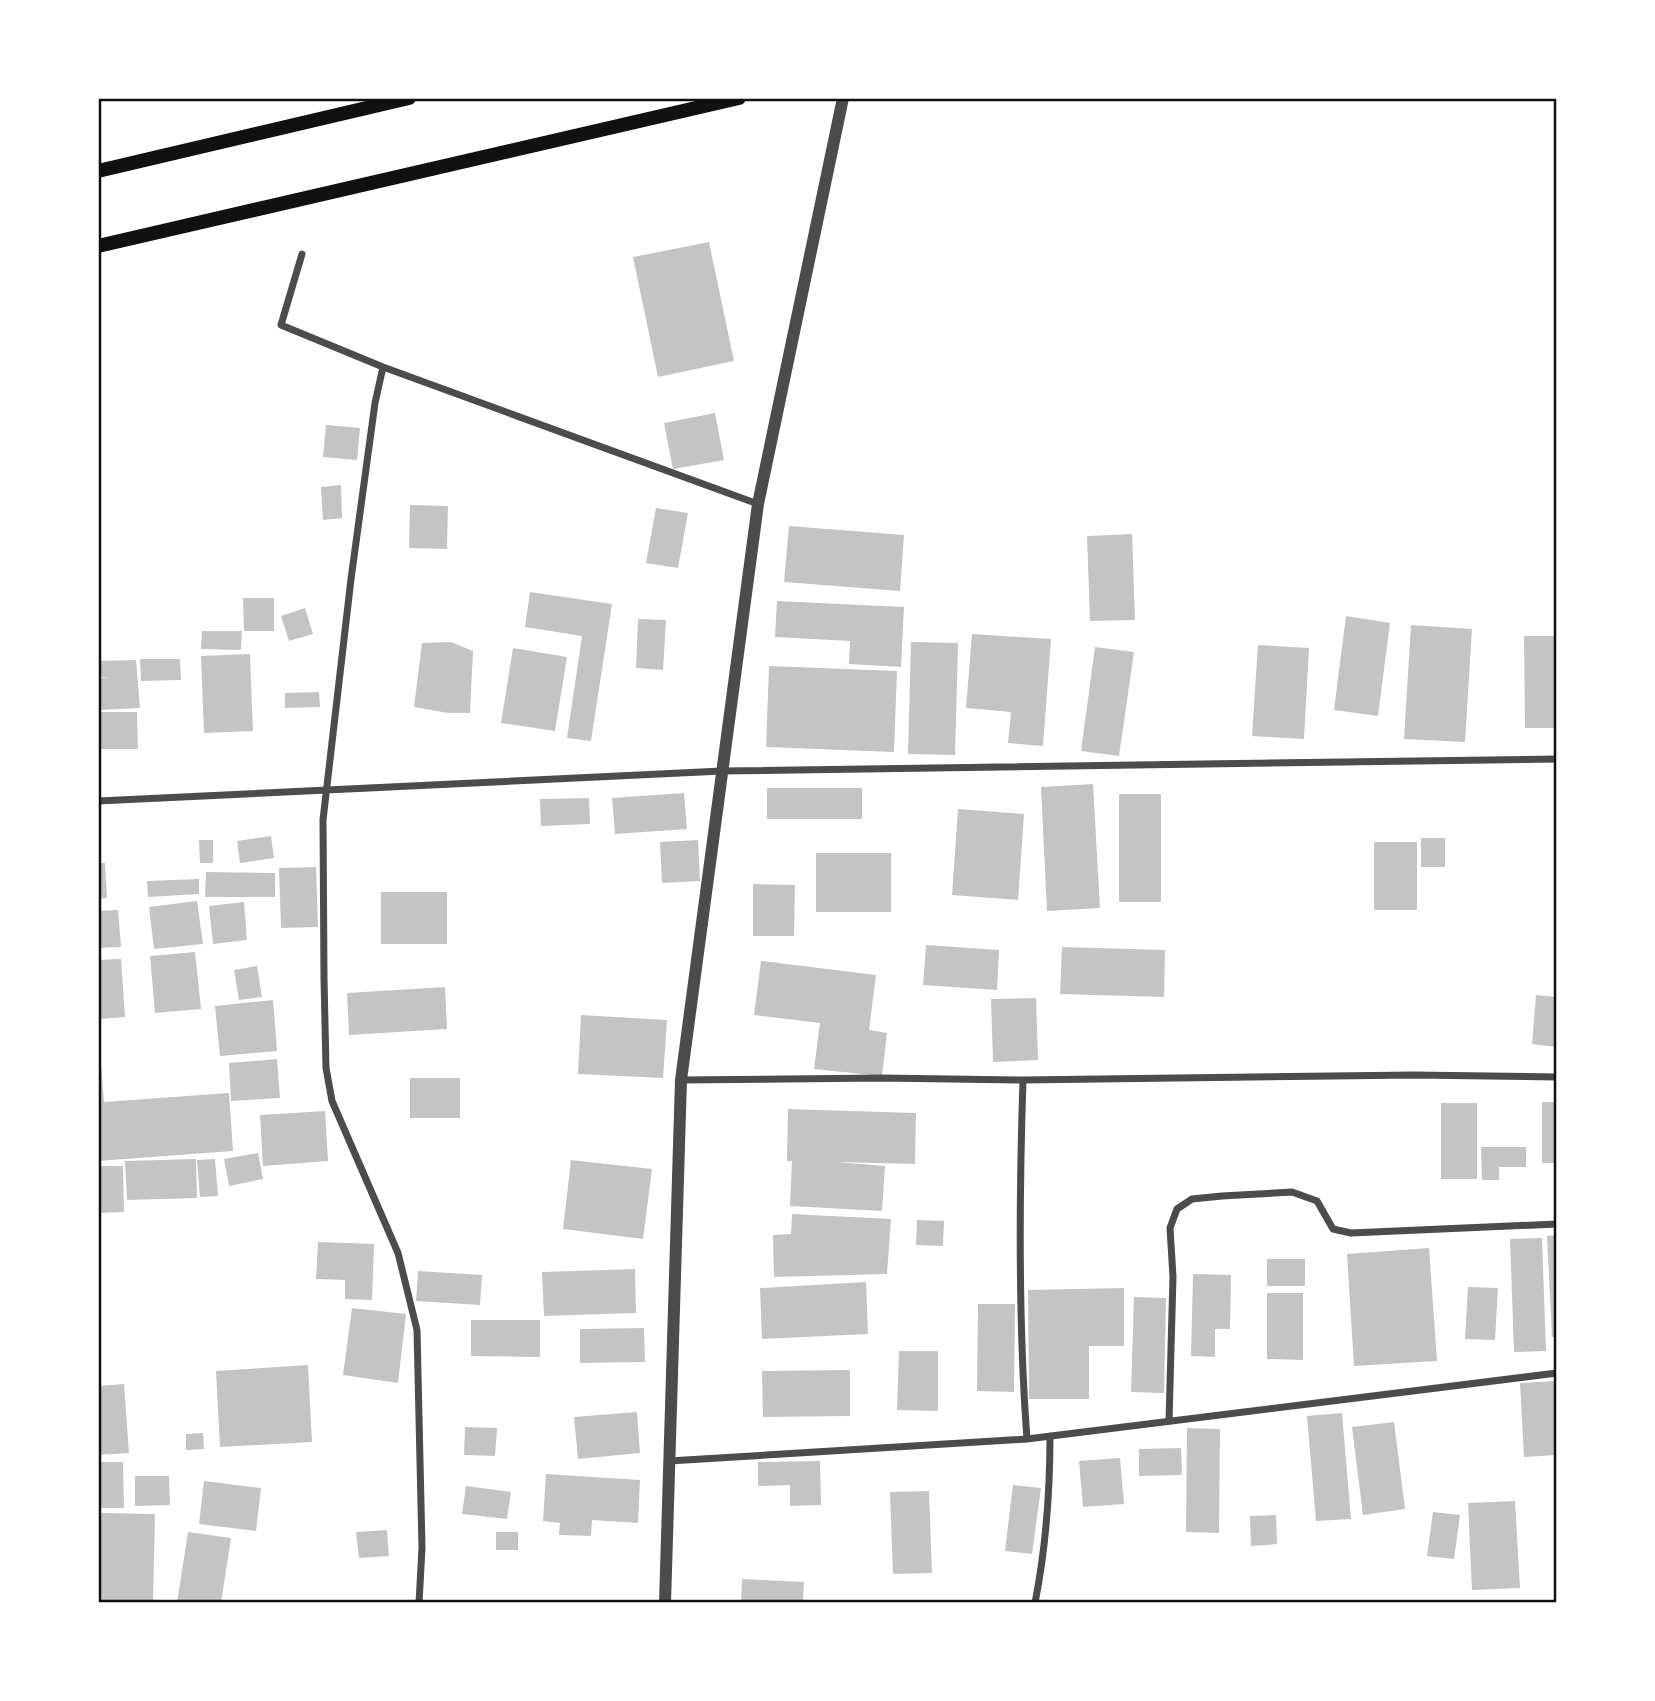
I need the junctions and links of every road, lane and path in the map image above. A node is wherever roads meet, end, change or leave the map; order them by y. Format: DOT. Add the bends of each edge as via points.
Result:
graph roads {
  1 [pos="409,98"];
  2 [pos="739,98"];
  3 [pos="843,98"];
  4 [pos="98,171"];
  5 [pos="98,246"];
  6 [pos="302,254"];
  7 [pos="383,367"];
  8 [pos="758,504"];
  9 [pos="1557,760"];
  10 [pos="722,771"];
  11 [pos="326,790"];
  12 [pos="98,801"];
  13 [pos="1557,1077"];
  14 [pos="681,1080"];
  15 [pos="1023,1080"];
  16 [pos="1557,1224"];
  17 [pos="1557,1373"];
  18 [pos="1169,1421"];
  19 [pos="1050,1436"];
  20 [pos="1027,1439"];
  21 [pos="669,1461"];
  22 [pos="419,1603"];
  23 [pos="665,1603"];
  24 [pos="1035,1603"];
  1 -- 4 [label="main road"];
  2 -- 5 [label="main road"];
  3 -- 8 [label="street"];
  6 -- 7 [label="street" via="281,325"];
  7 -- 8 [label="street"];
  7 -- 11 [label="street"];
  8 -- 10 [label="street"];
  9 -- 10 [label="street"];
  10 -- 11 [label="street"];
  10 -- 14 [label="street"];
  11 -- 12 [label="street"];
  11 -- 22 [label="street" via="326,1068 332,1101 398,1253 417,1330"];
  13 -- 15 [label="street"];
  14 -- 15 [label="street"];
  14 -- 21 [label="street"];
  15 -- 20 [label="street" via="1019,1199"];
  16 -- 18 [label="street" via="1351,1233 1333,1229 1317,1201 1292,1192 1192,1199 1177,1209 1170,1228"];
  17 -- 18 [label="street"];
  18 -- 19 [label="street"];
  19 -- 20 [label="street"];
  19 -- 24 [label="street" via="1046,1541"];
  20 -- 21 [label="street"];
  21 -- 23 [label="street"];
}
